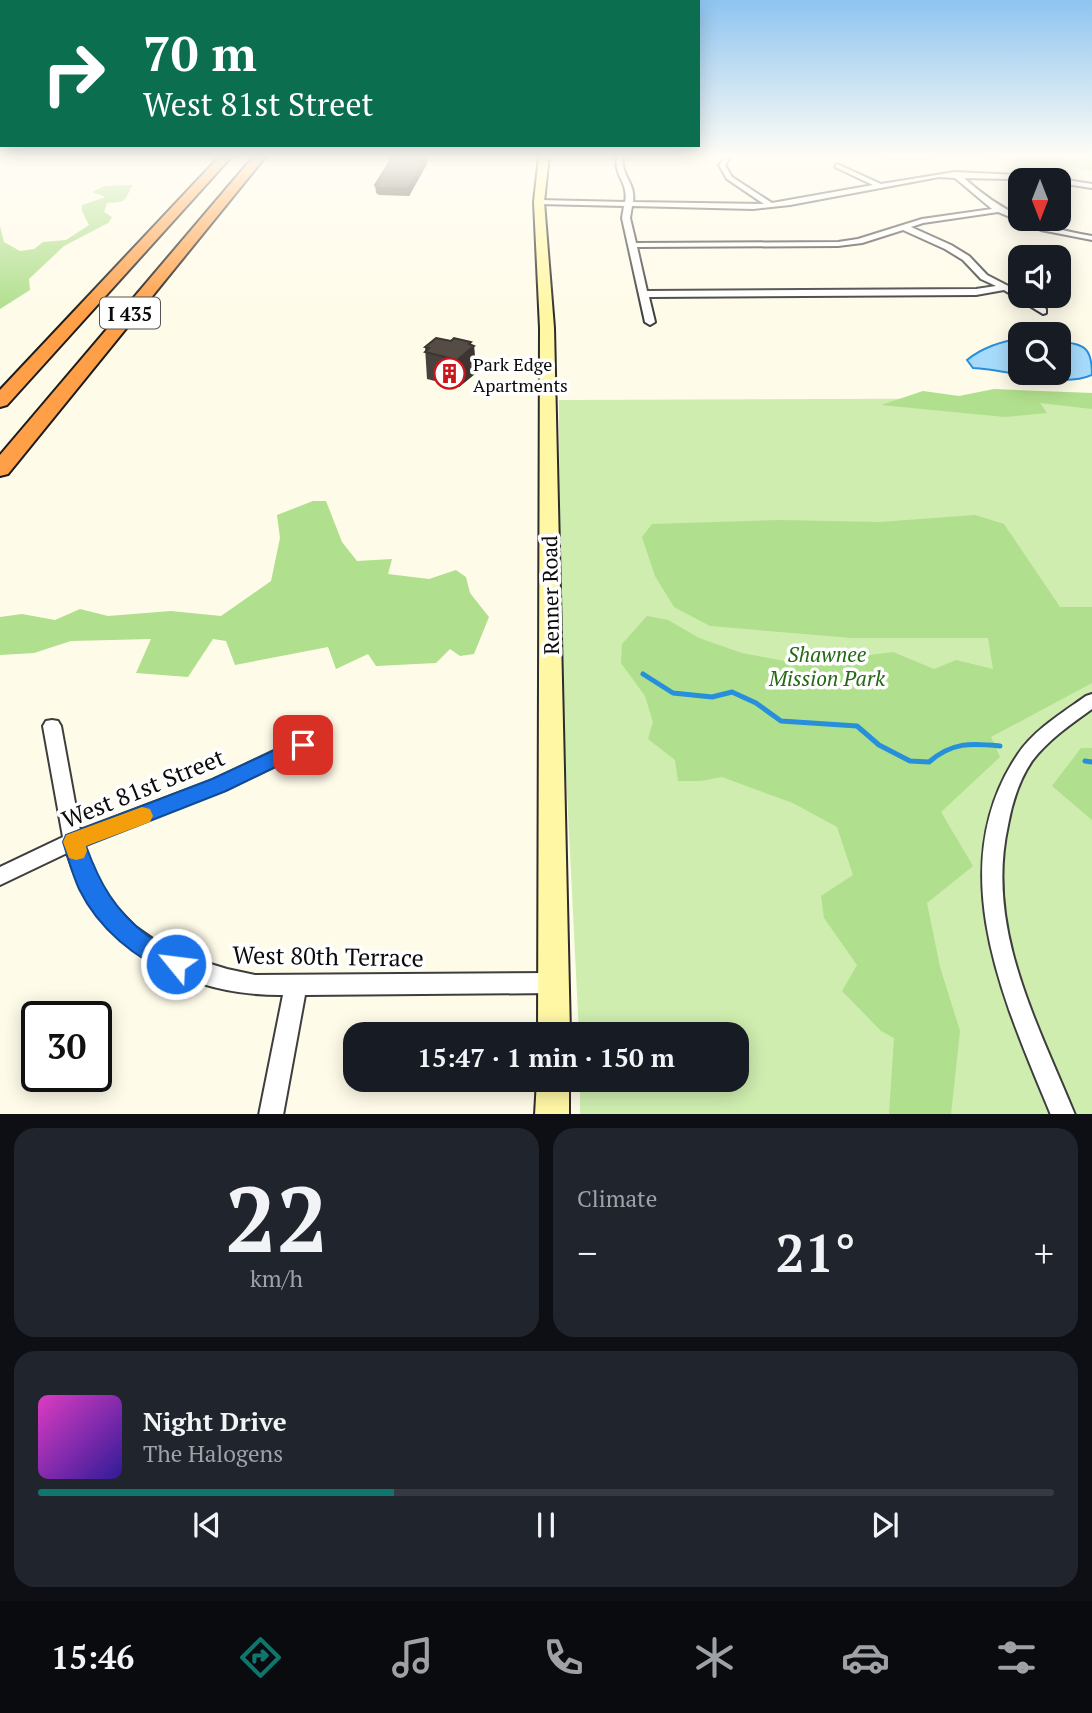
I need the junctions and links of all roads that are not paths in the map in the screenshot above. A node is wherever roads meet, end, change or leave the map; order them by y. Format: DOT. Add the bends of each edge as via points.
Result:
graph roads {
  1 [pos="178,208"];
  2 [pos="217,208"];
  3 [pos="539,208"];
  4 [pos="627,208"];
  5 [pos="997,208"];
  6 [pos="999,210"];
  7 [pos="902,226"];
  8 [pos="1092,238"];
  9 [pos="633,245"];
  10 [pos="1003,288"];
  11 [pos="1008,290"];
  12 [pos="645,294"];
  13 [pos="1039,308"];
  14 [pos="1043,311"];
  15 [pos="650,322"];
  16 [pos="0,401"];
  17 [pos="0,470"];
  18 [pos="1092,700"];
  19 [pos="52,726"];
  20 [pos="303,745"];
  21 [pos="74,842"];
  22 [pos="0,876"];
  23 [pos="555,983"];
  24 [pos="296,986"];
  25 [pos="554,1022"];
  26 [pos="1054,1091"];
  27 [pos="553,1092"];
  28 [pos="271,1114"];
  29 [pos="552,1114"];
  30 [pos="1063,1114"];
  31 [pos="1074,1114"];
  1 -- 16 [label="highway, I 435"];
  2 -- 17 [label="highway, I 435"];
  3 -- 23 [label="main road, Renner Road" via="547,328"];
  4 -- 9 [label="street"];
  5 -- 6 [label="street"];
  6 -- 7 [label="street"];
  6 -- 8 [label="street" via="1075,239"];
  7 -- 9 [label="street" via="838,244"];
  7 -- 10 [label="street" via="966,258"];
  9 -- 12 [label="street"];
  10 -- 11 [label="street"];
  10 -- 12 [label="street" via="976,292"];
  12 -- 15 [label="street"];
  13 -- 14 [label="street"];
  18 -- 26 [label="street" via="1052,730 1023,761 996,832 993,886 1006,970"];
  19 -- 21 [label="street, West 80th Terrace"];
  20 -- 21 [label="street, West 81st Street" via="219,785"];
  21 -- 22 [label="street, West 81st Street"];
  21 -- 24 [label="street, West 80th Terrace" via="89,885 103,908 140,944 191,971 223,981"];
  23 -- 24 [label="street, West 80th Terrace"];
  23 -- 25 [label="main road, Renner Road"];
  24 -- 28 [label="street"];
  26 -- 30 [label="street"];
  26 -- 31 [label="street"];
  27 -- 29 [label="main road"];
}
